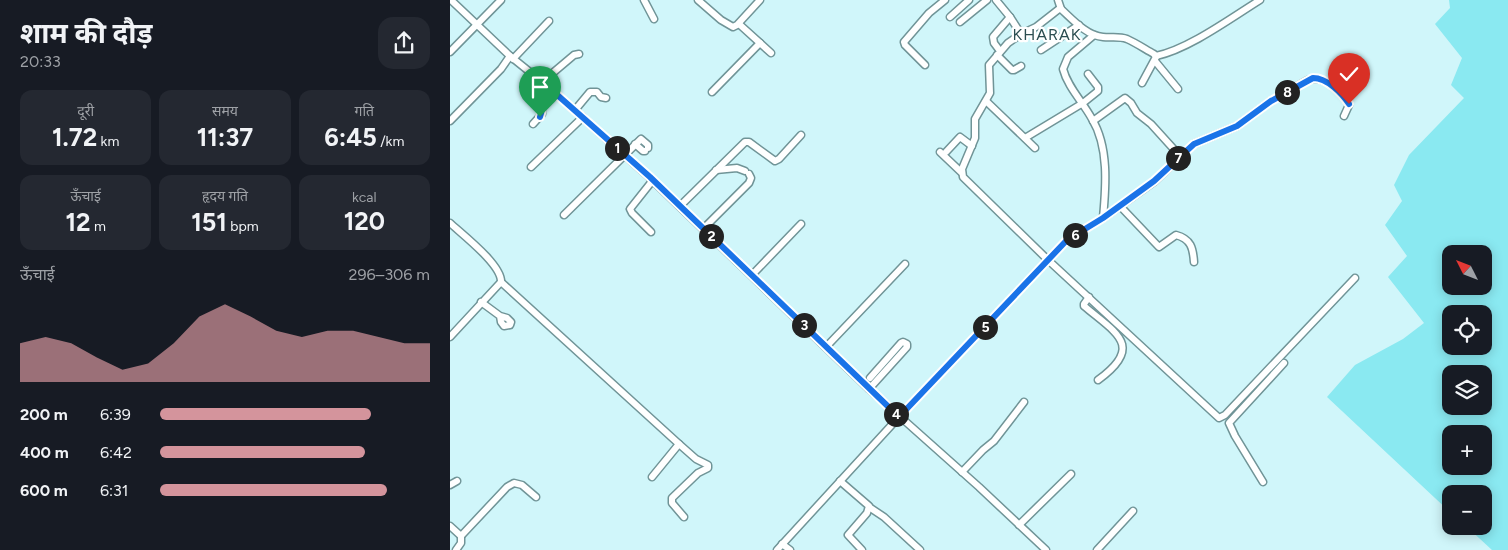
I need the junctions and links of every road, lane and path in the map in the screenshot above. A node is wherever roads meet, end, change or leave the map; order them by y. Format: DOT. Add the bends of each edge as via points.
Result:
graph roads {
  1 [pos="450,0"];
  2 [pos="501,0"];
  3 [pos="644,0"];
  4 [pos="698,0"];
  5 [pos="760,0"];
  6 [pos="945,0"];
  7 [pos="969,0"];
  8 [pos="988,0"];
  9 [pos="996,0"];
  10 [pos="1058,0"];
  11 [pos="1260,0"];
  12 [pos="1061,9"];
  13 [pos="950,17"];
  14 [pos="1010,17"];
  15 [pos="654,18"];
  16 [pos="549,21"];
  17 [pos="960,22"];
  18 [pos="477,24"];
  19 [pos="739,24"];
  20 [pos="1079,25"];
  21 [pos="1021,34"];
  22 [pos="1094,34"];
  23 [pos="760,43"];
  24 [pos="1041,50"];
  25 [pos="450,52"];
  26 [pos="771,53"];
  27 [pos="999,53"];
  28 [pos="580,54"];
  29 [pos="512,58"];
  30 [pos="1155,58"];
  31 [pos="925,65"];
  32 [pos="1021,66"];
  33 [pos="1088,74"];
  34 [pos="544,83"];
  35 [pos="1142,83"];
  36 [pos="1178,89"];
  37 [pos="712,92"];
  38 [pos="606,98"];
  39 [pos="986,101"];
  40 [pos="1082,103"];
  41 [pos="575,110"];
  42 [pos="1344,116"];
  43 [pos="583,117"];
  44 [pos="450,121"];
  45 [pos="1094,121"];
  46 [pos="534,124"];
  47 [pos="801,134"];
  48 [pos="1025,138"];
  49 [pos="972,146"];
  50 [pos="1035,148"];
  51 [pos="646,150"];
  52 [pos="624,154"];
  53 [pos="1180,156"];
  54 [pos="530,166"];
  55 [pos="716,170"];
  56 [pos="961,172"];
  57 [pos="653,180"];
  58 [pos="680,206"];
  59 [pos="1120,206"];
  60 [pos="564,215"];
  61 [pos="1103,218"];
  62 [pos="450,223"];
  63 [pos="801,224"];
  64 [pos="704,228"];
  65 [pos="652,232"];
  66 [pos="1048,260"];
  67 [pos="1194,262"];
  68 [pos="905,264"];
  69 [pos="752,275"];
  70 [pos="1355,278"];
  71 [pos="501,282"];
  72 [pos="1089,297"];
  73 [pos="481,302"];
  74 [pos="500,316"];
  75 [pos="450,337"];
  76 [pos="826,346"];
  77 [pos="1284,363"];
  78 [pos="870,378"];
  79 [pos="1098,380"];
  80 [pos="869,389"];
  81 [pos="1024,402"];
  82 [pos="899,417"];
  83 [pos="680,444"];
  84 [pos="962,472"];
  85 [pos="1071,474"];
  86 [pos="652,477"];
  87 [pos="457,481"];
  88 [pos="840,482"];
  89 [pos="1263,482"];
  90 [pos="450,485"];
  91 [pos="536,497"];
  92 [pos="869,507"];
  93 [pos="1134,511"];
  94 [pos="684,516"];
  95 [pos="1020,525"];
  96 [pos="450,526"];
  97 [pos="461,536"];
  98 [pos="782,544"];
  99 [pos="456,550"];
  100 [pos="776,550"];
  101 [pos="790,550"];
  102 [pos="862,550"];
  103 [pos="920,550"];
  104 [pos="1046,550"];
  105 [pos="1097,550"];
  1 -- 18 [label="street"];
  2 -- 18 [label="street"];
  3 -- 15 [label="street"];
  4 -- 19 [label="street" via="726,24 733,27"];
  5 -- 19 [label="street"];
  6 -- 31 [label="street" via="904,42"];
  7 -- 13 [label="street"];
  8 -- 17 [label="street"];
  9 -- 14 [label="street"];
  10 -- 12 [label="street"];
  11 -- 30 [label="street" via="1195,40"];
  12 -- 20 [label="street"];
  12 -- 21 [label="street"];
  14 -- 21 [label="street"];
  14 -- 27 [label="street" via="993,37"];
  16 -- 29 [label="street"];
  18 -- 25 [label="street"];
  18 -- 29 [label="street"];
  19 -- 23 [label="street"];
  20 -- 22 [label="street"];
  20 -- 24 [label="street"];
  21 -- 27 [label="street"];
  22 -- 30 [label="street" via="1127,39"];
  22 -- 40 [label="street" via="1068,56 1063,68 1071,89"];
  23 -- 26 [label="street"];
  23 -- 37 [label="street"];
  27 -- 32 [label="street" via="1012,70"];
  27 -- 39 [label="street" via="988,67 990,90"];
  28 -- 34 [label="street" via="574,55"];
  29 -- 34 [label="street"];
  29 -- 44 [label="street"];
  30 -- 35 [label="street"];
  30 -- 36 [label="street"];
  33 -- 40 [label="street" via="1099,90"];
  34 -- 41 [label="street"];
  34 -- 46 [label="street" via="542,114"];
  38 -- 41 [label="street" via="590,92"];
  39 -- 48 [label="street"];
  39 -- 49 [label="street" via="975,119"];
  40 -- 45 [label="street"];
  40 -- 48 [label="street"];
  41 -- 43 [label="street"];
  42 -- 53 [label="street" via="1349,105 1343,96 1325,81 1313,78 1271,101 1237,126 1199,141"];
  43 -- 52 [label="street"];
  43 -- 54 [label="street"];
  45 -- 53 [label="street" via="1125,98"];
  45 -- 61 [label="street" via="1100,136 1104,166"];
  47 -- 55 [label="street" via="780,159 775,161 745,142"];
  48 -- 50 [label="street"];
  49 -- 56 [label="street"];
  49 -- 56 [label="street" via="960,137 943,152"];
  51 -- 52 [label="street" via="635,144"];
  52 -- 57 [label="street"];
  52 -- 60 [label="street"];
  53 -- 59 [label="street" via="1154,181"];
  55 -- 58 [label="street"];
  55 -- 64 [label="street" via="738,168 751,178 749,184"];
  56 -- 66 [label="street"];
  57 -- 58 [label="street"];
  57 -- 65 [label="street" via="630,209"];
  58 -- 64 [label="street"];
  59 -- 61 [label="street"];
  59 -- 67 [label="street" via="1159,247 1176,236 1186,240 1191,244"];
  61 -- 66 [label="street" via="1067,240"];
  62 -- 71 [label="street" via="497,268"];
  63 -- 69 [label="street"];
  64 -- 69 [label="street"];
  66 -- 72 [label="street"];
  66 -- 82 [label="street"];
  68 -- 76 [label="street"];
  69 -- 76 [label="street"];
  70 -- 72 [label="street" via="1220,418"];
  71 -- 73 [label="street"];
  71 -- 83 [label="street"];
  72 -- 79 [label="street" via="1084,306 1117,333 1123,346 1119,361"];
  73 -- 74 [label="street"];
  73 -- 75 [label="street"];
  76 -- 80 [label="street"];
  77 -- 89 [label="street" via="1229,423"];
  78 -- 80 [label="street" via="901,343 907,344"];
  80 -- 82 [label="street"];
  81 -- 84 [label="street" via="994,441"];
  82 -- 84 [label="street"];
  82 -- 88 [label="street"];
  83 -- 86 [label="street"];
  83 -- 94 [label="street" via="708,466 672,498 672,503"];
  84 -- 95 [label="street"];
  85 -- 95 [label="street"];
  87 -- 90 [label="street"];
  88 -- 92 [label="street"];
  88 -- 98 [label="street"];
  91 -- 97 [label="street" via="522,485 511,484"];
  92 -- 102 [label="street" via="848,535"];
  92 -- 103 [label="street"];
  93 -- 105 [label="street"];
  95 -- 104 [label="street"];
  96 -- 97 [label="street"];
  97 -- 99 [label="street"];
  98 -- 100 [label="street"];
  98 -- 101 [label="street"];
}
